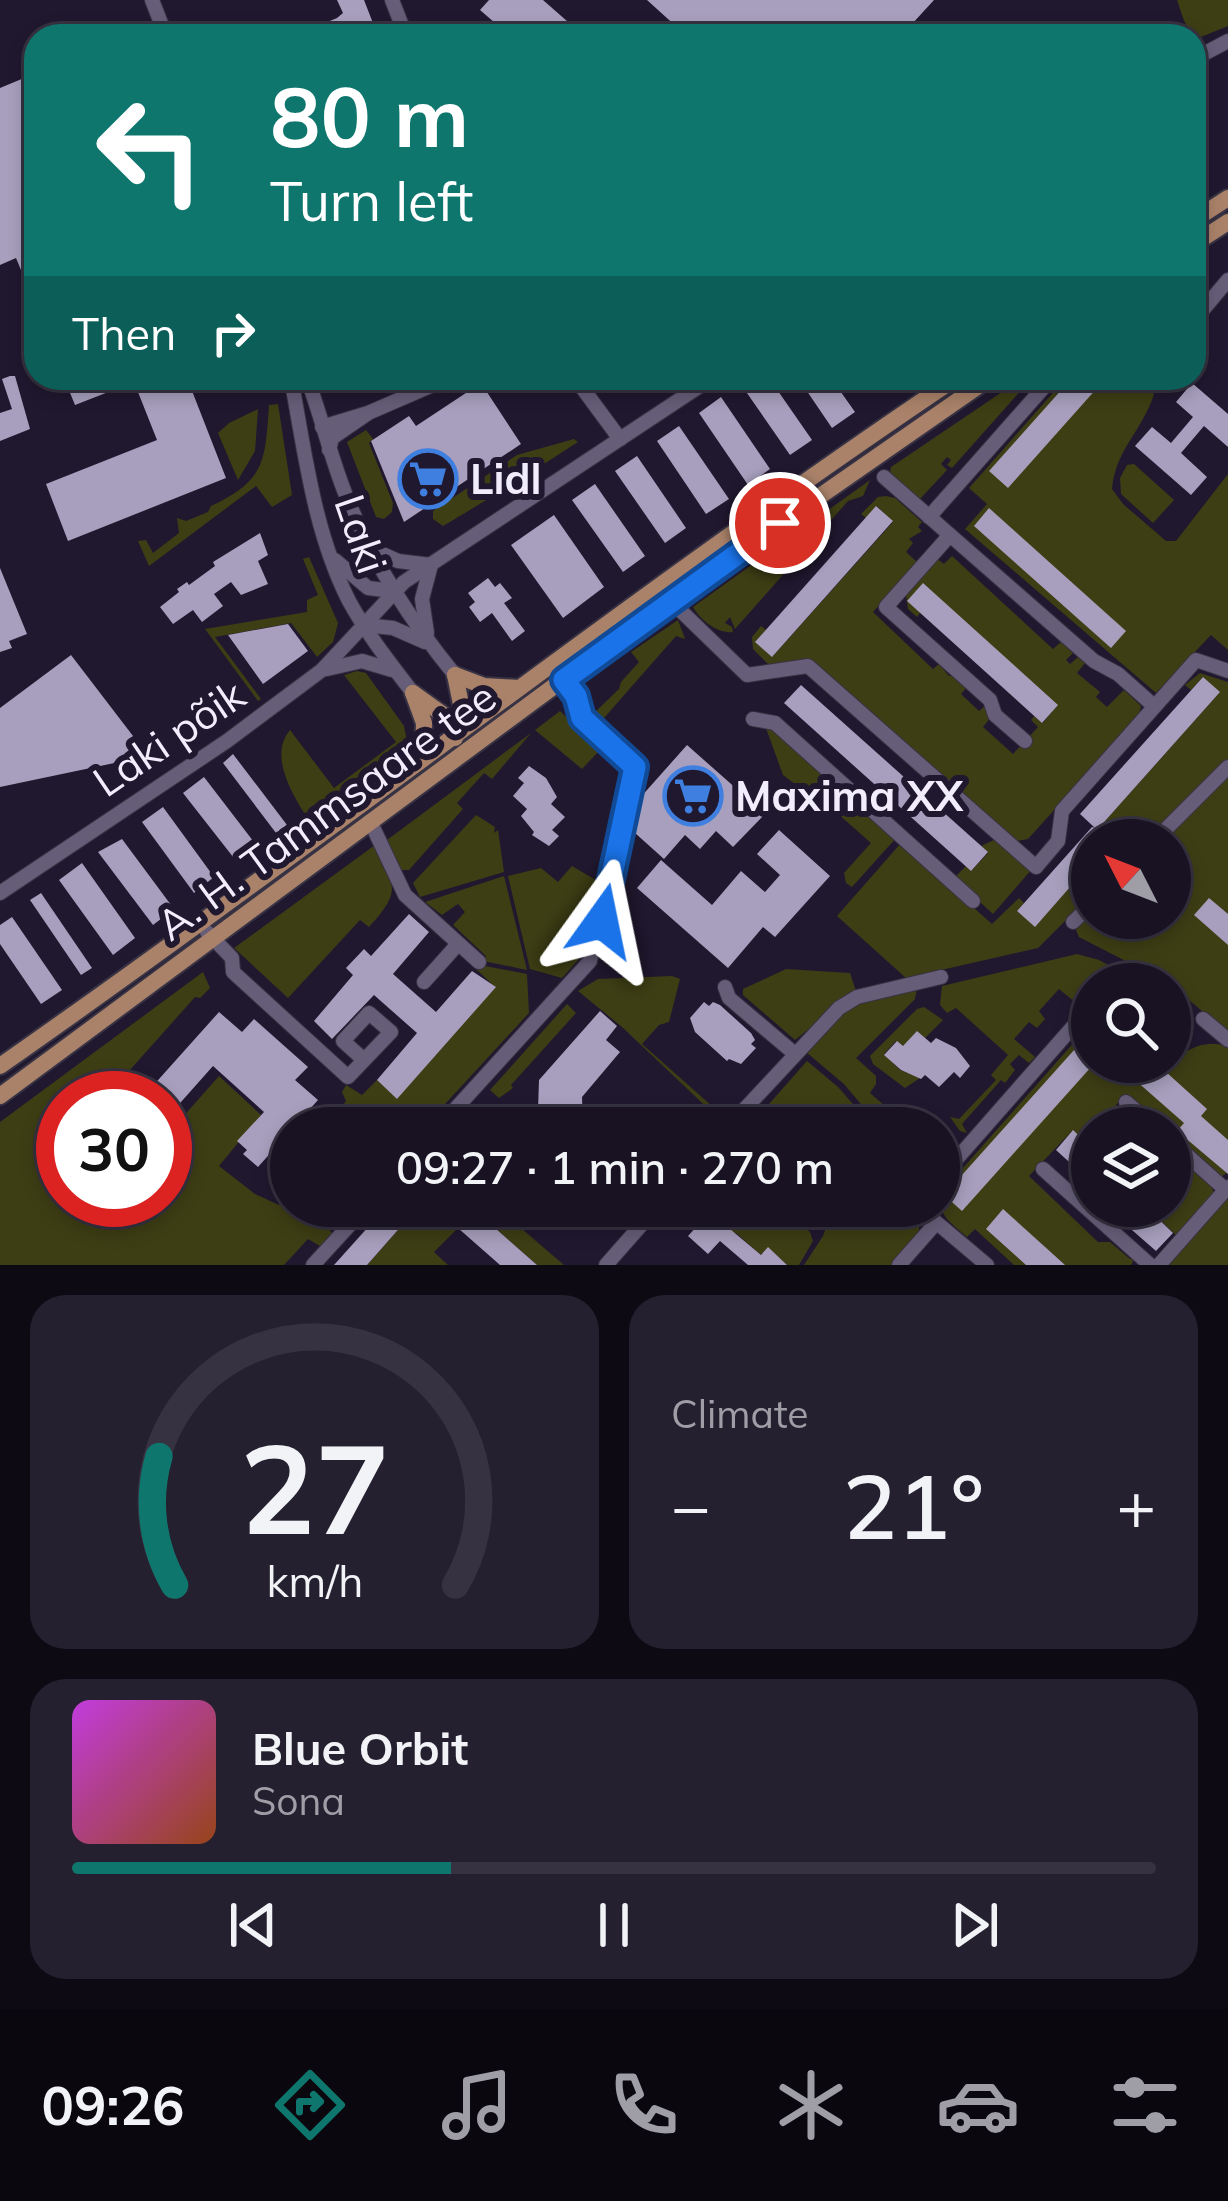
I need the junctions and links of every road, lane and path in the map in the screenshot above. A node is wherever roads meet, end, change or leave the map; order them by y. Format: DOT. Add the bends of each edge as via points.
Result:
graph roads {
  1 [pos="1228,280"];
  2 [pos="1206,305"];
  3 [pos="294,390"];
  4 [pos="311,390"];
  5 [pos="421,390"];
  6 [pos="584,390"];
  7 [pos="694,390"];
  8 [pos="938,390"];
  9 [pos="972,390"];
  10 [pos="1041,390"];
  11 [pos="368,413"];
  12 [pos="322,427"];
  13 [pos="620,439"];
  14 [pos="329,450"];
  15 [pos="884,477"];
  16 [pos="929,517"];
  17 [pos="950,535"];
  18 [pos="369,548"];
  19 [pos="331,556"];
  20 [pos="430,565"];
  21 [pos="393,591"];
  22 [pos="667,592"];
  23 [pos="364,625"];
  24 [pos="429,644"];
  25 [pos="573,650"];
  26 [pos="322,670"];
  27 [pos="1228,671"];
  28 [pos="396,672"];
  29 [pos="455,675"];
  30 [pos="564,680"];
  31 [pos="520,688"];
  32 [pos="412,693"];
  33 [pos="1154,706"];
  34 [pos="753,718"];
  35 [pos="463,727"];
  36 [pos="499,728"];
  37 [pos="1024,741"];
  38 [pos="424,759"];
  39 [pos="1228,767"];
  40 [pos="425,782"];
  41 [pos="1176,819"];
  42 [pos="370,821"];
  43 [pos="0,893"];
  44 [pos="974,901"];
  45 [pos="199,925"];
  46 [pos="214,938"];
  47 [pos="458,944"];
  48 [pos="479,962"];
  49 [pos="941,977"];
  50 [pos="424,982"];
  51 [pos="725,987"];
  52 [pos="1203,1019"];
  53 [pos="1071,1029"];
  54 [pos="1228,1040"];
  55 [pos="795,1054"];
  56 [pos="364,1060"];
  57 [pos="0,1066"];
  58 [pos="0,1096"];
  59 [pos="1126,1102"];
  60 [pos="456,1107"];
  61 [pos="746,1107"];
  62 [pos="1132,1107"];
  63 [pos="960,1155"];
  64 [pos="1191,1158"];
  65 [pos="1043,1169"];
  66 [pos="1227,1188"];
  67 [pos="348,1227"];
  68 [pos="639,1227"];
  69 [pos="932,1227"];
  70 [pos="941,1227"];
  71 [pos="313,1265"];
  72 [pos="606,1265"];
  73 [pos="899,1265"];
  74 [pos="987,1265"];
  75 [pos="1155,1265"];
  1 -- 2 [label="street"];
  3 -- 19 [label="street, Laki"];
  4 -- 12 [label="street, Laki"];
  5 -- 11 [label="street"];
  6 -- 13 [label="street"];
  7 -- 13 [label="street, Laki põik"];
  8 -- 22 [label="main road, A. H. Tammsaare tee" via="827,464"];
  9 -- 22 [label="main road, A. H. Tammsaare tee"];
  10 -- 16 [label="street"];
  11 -- 12 [label="street"];
  11 -- 14 [label="street"];
  12 -- 14 [label="street, Laki"];
  13 -- 20 [label="street, Laki põik"];
  14 -- 18 [label="street, Laki"];
  15 -- 16 [label="street"];
  16 -- 17 [label="street"];
  17 -- 33 [label="street"];
  17 -- 37 [label="street" via="886,607"];
  18 -- 20 [label="street"];
  18 -- 21 [label="street, Laki"];
  19 -- 21 [label="street" via="368,588"];
  19 -- 23 [label="street, Laki"];
  20 -- 21 [label="street, Laki põik"];
  20 -- 24 [label="street" via="422,598"];
  21 -- 23 [label="street, Laki põik"];
  21 -- 24 [label="street, Laki"];
  22 -- 25 [label="main road, A. H. Tammsaare tee"];
  22 -- 30 [label="main road, A. H. Tammsaare tee"];
  22 -- 33 [label="street" via="747,675 808,666 1036,867 1058,841 1062,811"];
  23 -- 24 [label="street"];
  23 -- 26 [label="street, Laki põik"];
  23 -- 28 [label="street, Laki"];
  24 -- 29 [label="street, Laki"];
  25 -- 30 [label="street"];
  25 -- 31 [label="main road, A. H. Tammsaare tee"];
  26 -- 28 [label="street" via="362,661"];
  26 -- 43 [label="street, Laki põik"];
  27 -- 33 [label="street" via="1196,660"];
  28 -- 32 [label="street, Laki"];
  29 -- 31 [label="main road"];
  29 -- 35 [label="main road"];
  30 -- 36 [label="main road, A. H. Tammsaare tee"];
  30 -- 60 [label="street" via="582,718 635,767 590,961"];
  31 -- 35 [label="main road, A. H. Tammsaare tee"];
  32 -- 35 [label="main road"];
  32 -- 38 [label="main road" via="424,723"];
  34 -- 44 [label="street" via="776,723"];
  35 -- 36 [label="main road"];
  35 -- 38 [label="main road, A. H. Tammsaare tee"];
  35 -- 40 [label="main road"];
  36 -- 40 [label="main road, A. H. Tammsaare tee"];
  38 -- 45 [label="main road, A. H. Tammsaare tee"];
  39 -- 41 [label="street"];
  40 -- 42 [label="main road, A. H. Tammsaare tee"];
  42 -- 46 [label="main road, A. H. Tammsaare tee"];
  42 -- 47 [label="street" via="404,895"];
  45 -- 46 [label="street"];
  45 -- 57 [label="main road, A. H. Tammsaare tee"];
  46 -- 56 [label="street" via="233,972 348,1077"];
  46 -- 58 [label="main road, A. H. Tammsaare tee"];
  47 -- 48 [label="street"];
  47 -- 50 [label="street"];
  49 -- 55 [label="street" via="857,997"];
  51 -- 55 [label="street"];
  52 -- 54 [label="street"];
  53 -- 63 [label="street"];
  55 -- 61 [label="street"];
  59 -- 62 [label="street"];
  64 -- 66 [label="street"];
  65 -- 75 [label="street"];
  66 -- 75 [label="street"];
  67 -- 71 [label="street"];
  68 -- 72 [label="street"];
  69 -- 73 [label="street"];
  70 -- 74 [label="street"];
}
